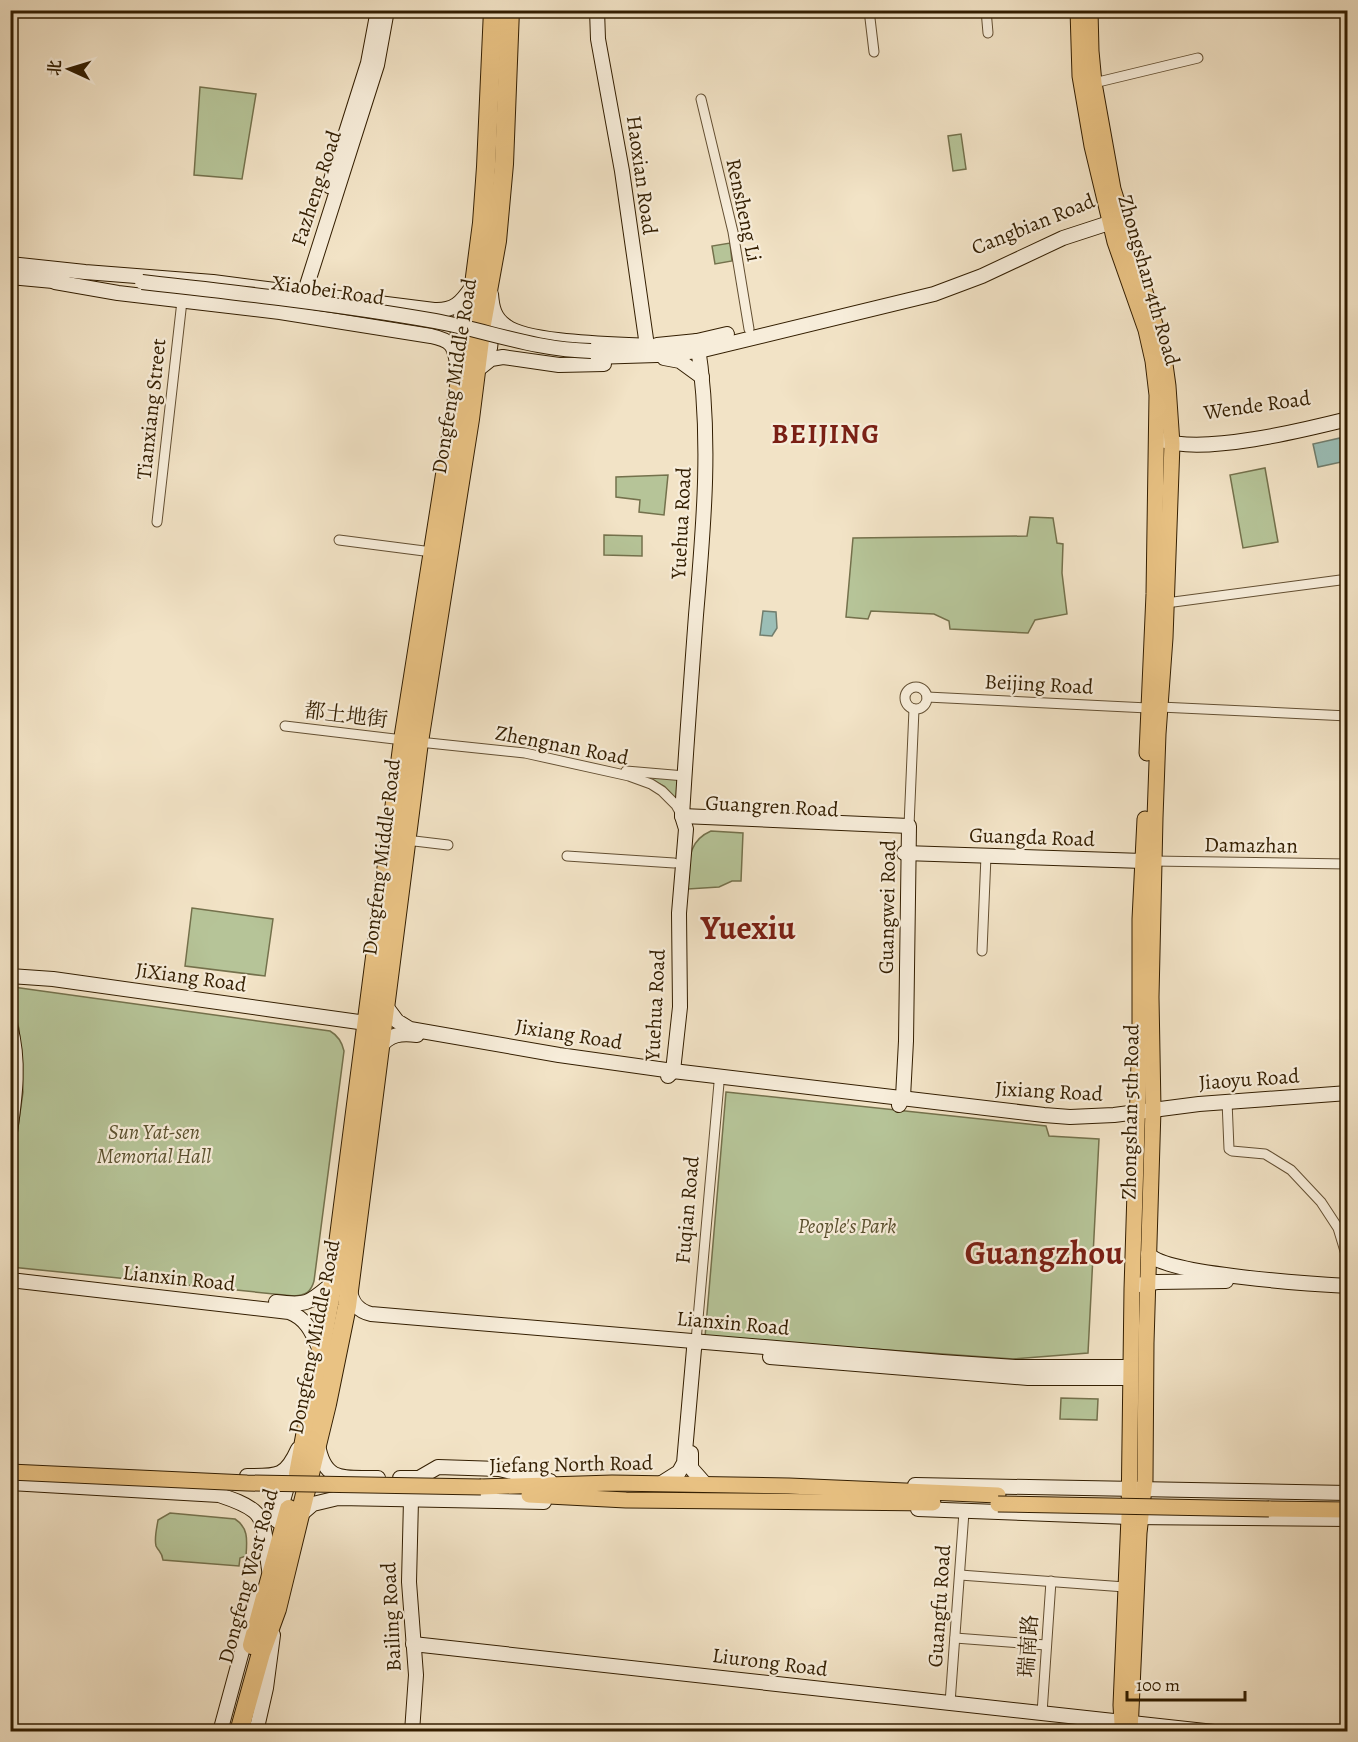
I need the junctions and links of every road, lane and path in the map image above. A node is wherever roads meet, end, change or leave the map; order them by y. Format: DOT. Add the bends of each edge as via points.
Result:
graph roads {
  1 [pos="378,10"];
  2 [pos="387,10"];
  3 [pos="493,10"];
  4 [pos="510,10"];
  5 [pos="597,10"];
  6 [pos="869,10"];
  7 [pos="986,10"];
  8 [pos="1078,10"];
  9 [pos="1090,10"];
  10 [pos="988,33"];
  11 [pos="874,52"];
  12 [pos="1198,58"];
  13 [pos="1094,84"];
  14 [pos="701,99"];
  15 [pos="1112,217"];
  16 [pos="10,264"];
  17 [pos="86,272"];
  18 [pos="10,277"];
  19 [pos="56,282"];
  20 [pos="143,285"];
  21 [pos="260,287"];
  22 [pos="482,287"];
  23 [pos="300,292"];
  24 [pos="182,301"];
  25 [pos="255,310"];
  26 [pos="434,310"];
  27 [pos="293,314"];
  28 [pos="749,329"];
  29 [pos="517,333"];
  30 [pos="431,336"];
  31 [pos="718,345"];
  32 [pos="698,346"];
  33 [pos="643,351"];
  34 [pos="591,354"];
  35 [pos="511,358"];
  36 [pos="476,371"];
  37 [pos="702,377"];
  38 [pos="460,381"];
  39 [pos="1347,411"];
  40 [pos="1347,419"];
  41 [pos="1167,439"];
  42 [pos="157,522"];
  43 [pos="339,540"];
  44 [pos="432,552"];
  45 [pos="1347,579"];
  46 [pos="1166,603"];
  47 [pos="927,697"];
  48 [pos="1154,707"];
  49 [pos="914,709"];
  50 [pos="1347,716"];
  51 [pos="285,726"];
  52 [pos="411,741"];
  53 [pos="596,768"];
  54 [pos="685,776"];
  55 [pos="682,816"];
  56 [pos="906,829"];
  57 [pos="406,840"];
  58 [pos="448,845"];
  59 [pos="906,853"];
  60 [pos="567,856"];
  61 [pos="986,856"];
  62 [pos="1148,861"];
  63 [pos="674,863"];
  64 [pos="1347,864"];
  65 [pos="982,951"];
  66 [pos="10,976"];
  67 [pos="386,1005"];
  68 [pos="366,1023"];
  69 [pos="10,1026"];
  70 [pos="380,1047"];
  71 [pos="669,1072"];
  72 [pos="719,1083"];
  73 [pos="1347,1093"];
  74 [pos="900,1099"];
  75 [pos="1227,1101"];
  76 [pos="1153,1109"];
  77 [pos="1138,1116"];
  78 [pos="10,1132"];
  79 [pos="1148,1254"];
  80 [pos="1347,1261"];
  81 [pos="10,1271"];
  82 [pos="1258,1279"];
  83 [pos="10,1280"];
  84 [pos="1148,1282"];
  85 [pos="341,1285"];
  86 [pos="1347,1286"];
  87 [pos="1132,1288"];
  88 [pos="343,1329"];
  89 [pos="697,1346"];
  90 [pos="321,1353"];
  91 [pos="1130,1373"];
  92 [pos="312,1437"];
  93 [pos="10,1465"];
  94 [pos="10,1472"];
  95 [pos="10,1476"];
  96 [pos="227,1476"];
  97 [pos="416,1478"];
  98 [pos="10,1483"];
  99 [pos="660,1484"];
  100 [pos="706,1485"];
  101 [pos="834,1487"];
  102 [pos="481,1489"];
  103 [pos="579,1491"];
  104 [pos="1347,1493"];
  105 [pos="219,1495"];
  106 [pos="998,1499"];
  107 [pos="417,1500"];
  108 [pos="1347,1501"];
  109 [pos="1135,1502"];
  110 [pos="832,1503"];
  111 [pos="1269,1505"];
  112 [pos="1347,1510"];
  113 [pos="964,1512"];
  114 [pos="299,1516"];
  115 [pos="1347,1519"];
  116 [pos="268,1567"];
  117 [pos="960,1575"];
  118 [pos="1051,1581"];
  119 [pos="1125,1587"];
  120 [pos="258,1594"];
  121 [pos="277,1609"];
  122 [pos="955,1638"];
  123 [pos="413,1644"];
  124 [pos="1046,1645"];
  125 [pos="252,1702"];
  126 [pos="950,1703"];
  127 [pos="1041,1713"];
  128 [pos="1126,1727"];
  129 [pos="212,1731"];
  130 [pos="220,1731"];
  131 [pos="229,1731"];
  132 [pos="239,1731"];
  133 [pos="248,1731"];
  134 [pos="256,1731"];
  135 [pos="412,1731"];
  136 [pos="1214,1731"];
  1 -- 23 [label="street, Fazheng Road" via="368,63"];
  2 -- 23 [label="street, Fazheng Road" via="377,65"];
  3 -- 22 [label="highway, Dongfeng Middle Road"];
  4 -- 22 [label="highway, Dongfeng Middle Road" via="497,241"];
  5 -- 33 [label="street, Haoxian Road" via="598,39 622,171"];
  6 -- 11 [label="street"];
  7 -- 10 [label="street"];
  8 -- 15 [label="main road, Zhongshan 4th Road" via="1082,87"];
  9 -- 13 [label="main road, Zhongshan 4th Road"];
  12 -- 13 [label="street"];
  13 -- 15 [label="main road, Zhongshan 4th Road" via="1113,189"];
  14 -- 28 [label="street, Rensheng Li" via="733,232"];
  15 -- 28 [label="street, Cangbian Road" via="1046,236 934,285"];
  15 -- 31 [label="street, Cangbian Road" via="941,292"];
  15 -- 41 [label="main road, Zhongshan 4th Road" via="1146,330"];
  16 -- 17 [label="street, Xiaobei Road"];
  17 -- 20 [label="street, Xiaobei Road"];
  17 -- 21 [label="street, Xiaobei Road"];
  18 -- 19 [label="street, Xiaobei Road"];
  19 -- 20 [label="street, Xiaobei Road"];
  19 -- 24 [label="street, Xiaobei Road"];
  20 -- 34 [label="street, Xiaobei Road" via="452,331 537,353"];
  21 -- 23 [label="street, Xiaobei Road"];
  21 -- 25 [label="street" via="266,301"];
  22 -- 26 [label="street, Xiaobei Road" via="447,310"];
  22 -- 29 [label="street" via="494,313"];
  22 -- 36 [label="highway, Dongfeng Middle Road"];
  22 -- 38 [label="highway, Dongfeng Middle Road"];
  23 -- 26 [label="street, Xiaobei Road"];
  23 -- 27 [label="street, Fazheng Road"];
  24 -- 25 [label="street, Xiaobei Road"];
  24 -- 42 [label="street, Tianxiang Street"];
  25 -- 27 [label="street, Xiaobei Road"];
  26 -- 30 [label="street" via="442,323"];
  27 -- 30 [label="street, Xiaobei Road"];
  28 -- 32 [label="street, Cangbian Road"];
  29 -- 33 [label="street, Cangbian Road"];
  29 -- 35 [label="street" via="504,335 499,342 501,350"];
  30 -- 38 [label="street, Xiaobei Road" via="453,346"];
  31 -- 32 [label="street, Cangbian Road"];
  31 -- 37 [label="street"];
  32 -- 33 [label="street, Cangbian Road"];
  32 -- 37 [label="street, Yuehua Road"];
  33 -- 34 [label="street, Cangbian Road"];
  33 -- 35 [label="street, Cangbian Road" via="617,362 591,366"];
  33 -- 37 [label="street" via="680,361"];
  35 -- 36 [label="street, Cangbian Road" via="490,359"];
  36 -- 52 [label="highway, Dongfeng Middle Road"];
  37 -- 54 [label="street, Yuehua Road" via="705,497"];
  38 -- 44 [label="highway, Dongfeng Middle Road"];
  39 -- 41 [label="street, Wende Road" via="1252,431"];
  40 -- 41 [label="street, Wende Road" via="1257,438 1198,444"];
  41 -- 46 [label="main road, Zhongshan 4th Road"];
  41 -- 48 [label="main road, Zhongshan 4th Road" via="1154,594"];
  43 -- 44 [label="street"];
  44 -- 52 [label="highway, Dongfeng Middle Road"];
  45 -- 46 [label="street"];
  46 -- 48 [label="main road, Zhongshan 4th Road"];
  47 -- 48 [label="street, Beijing Road"];
  47 -- 49 [label="street" via="924,706"];
  47 -- 49 [label="street" via="919,687 907,691 905,700"];
  48 -- 50 [label="street, Beijing Road"];
  48 -- 62 [label="main road, Zhongshan 5th Road"];
  49 -- 56 [label="street, Guangwei Road"];
  51 -- 52 [label="street, 都土地街"];
  52 -- 53 [label="street, Zhengnan Road" via="525,753"];
  52 -- 57 [label="highway, Dongfeng Middle Road"];
  52 -- 68 [label="highway, Dongfeng Middle Road"];
  53 -- 54 [label="street"];
  53 -- 55 [label="street, Zhengnan Road" via="651,784 670,798"];
  54 -- 55 [label="street, Yuehua Road"];
  55 -- 56 [label="street, Guangren Road"];
  55 -- 63 [label="street, Yuehua Road"];
  55 -- 71 [label="street, Yuehua Road" via="686,829 679,913 681,992"];
  56 -- 59 [label="street, Guangwei Road"];
  57 -- 58 [label="street"];
  57 -- 67 [label="highway, Dongfeng Middle Road"];
  59 -- 61 [label="street, Guangda Road"];
  59 -- 74 [label="street, Guangwei Road" via="906,1041"];
  60 -- 63 [label="street"];
  61 -- 62 [label="street, Guangda Road"];
  61 -- 65 [label="street"];
  62 -- 64 [label="street, Damazhan"];
  62 -- 76 [label="main road, Zhongshan 5th Road"];
  62 -- 77 [label="main road, Zhongshan 5th Road"];
  63 -- 71 [label="street, Yuehua Road"];
  66 -- 68 [label="street, JiXiang Road"];
  67 -- 70 [label="highway, Dongfeng Middle Road"];
  67 -- 71 [label="street, Jixiang Road" via="397,1021 410,1029"];
  68 -- 85 [label="highway, Dongfeng Middle Road"];
  69 -- 78 [label="street" via="17,1070"];
  70 -- 71 [label="street, Jixiang Road" via="390,1036 409,1034 576,1064"];
  70 -- 85 [label="highway, Dongfeng Middle Road"];
  71 -- 72 [label="street, Jixiang Road"];
  71 -- 74 [label="street, Jixiang Road"];
  72 -- 74 [label="street, Jixiang Road"];
  72 -- 89 [label="street, Fuqian Road"];
  73 -- 75 [label="street, Jiaoyu Road"];
  74 -- 77 [label="street, Jixiang Road" via="1056,1116"];
  75 -- 76 [label="street, Jiaoyu Road"];
  75 -- 80 [label="street" via="1229,1149 1265,1154 1291,1170 1322,1202 1338,1228"];
  76 -- 77 [label="street, Jixiang Road"];
  76 -- 79 [label="main road, Zhongshan 5th Road"];
  77 -- 87 [label="main road, Zhongshan 5th Road"];
  79 -- 82 [label="street" via="1171,1266"];
  79 -- 84 [label="main road, Zhongshan 5th Road"];
  81 -- 85 [label="street, Lianxin Road" via="297,1304 310,1302"];
  82 -- 84 [label="street"];
  82 -- 86 [label="street"];
  83 -- 90 [label="street, Lianxin Road" via="289,1312 307,1323"];
  84 -- 87 [label="street"];
  84 -- 109 [label="main road, Zhongshan 5th Road"];
  85 -- 88 [label="highway, Dongfeng Middle Road"];
  85 -- 89 [label="street, Lianxin Road" via="356,1306 371,1314"];
  85 -- 90 [label="highway, Dongfeng Middle Road"];
  87 -- 91 [label="main road, Zhongshan 5th Road"];
  88 -- 89 [label="street, Lianxin Road" via="359,1320"];
  88 -- 92 [label="highway, Dongfeng Middle Road"];
  89 -- 91 [label="street, Lianxin Road"];
  89 -- 99 [label="street, Fuqian Road" via="684,1463 679,1472"];
  89 -- 100 [label="street, Fuqian Road" via="691,1464"];
  90 -- 92 [label="highway, Dongfeng Middle Road"];
  91 -- 109 [label="main road, Zhongshan 5th Road"];
  92 -- 96 [label="street" via="283,1472"];
  92 -- 97 [label="street" via="322,1464 334,1475"];
  92 -- 114 [label="highway, Dongfeng Middle Road"];
  92 -- 116 [label="highway, Dongfeng West Road"];
  93 -- 96 [label="street"];
  94 -- 102 [label="main road, Jiefang North Road, bridge" via="224,1483"];
  95 -- 102 [label="main road, Jiefang North Road, bridge" via="257,1488"];
  96 -- 105 [label="street" via="233,1489"];
  97 -- 103 [label="street" via="438,1467 499,1469"];
  97 -- 107 [label="street"];
  98 -- 105 [label="street"];
  99 -- 100 [label="main road, Jiefang North Road"];
  99 -- 103 [label="main road, Jiefang North Road"];
  100 -- 101 [label="main road, Jiefang North Road"];
  101 -- 106 [label="main road, Jiefang North Road"];
  101 -- 109 [label="street" via="945,1485"];
  102 -- 103 [label="main road, Jiefang North Road"];
  103 -- 107 [label="street" via="533,1502"];
  103 -- 110 [label="main road, Jiefang North Road"];
  104 -- 109 [label="street"];
  105 -- 116 [label="street" via="258,1515 264,1527"];
  106 -- 109 [label="main road, Jiefang North Road, bridge"];
  106 -- 110 [label="main road, Jiefang North Road"];
  107 -- 114 [label="street" via="332,1499 313,1504"];
  107 -- 123 [label="street, Bailing Road" via="409,1582"];
  108 -- 111 [label="main road"];
  109 -- 111 [label="main road, Jiefang North Road, bridge"];
  109 -- 113 [label="street"];
  109 -- 115 [label="street"];
  109 -- 119 [label="main road"];
  109 -- 128 [label="main road"];
  110 -- 113 [label="street"];
  111 -- 112 [label="main road"];
  113 -- 117 [label="street, Guangfu Road"];
  114 -- 121 [label="highway, Dongfeng Middle Road"];
  116 -- 120 [label="street"];
  116 -- 131 [label="highway, Dongfeng West Road"];
  117 -- 118 [label="street"];
  117 -- 122 [label="street, Guangfu Road"];
  118 -- 119 [label="street"];
  118 -- 124 [label="street, 瑞南路"];
  119 -- 128 [label="main road" via="1121,1705"];
  120 -- 129 [label="street"];
  120 -- 130 [label="street"];
  121 -- 125 [label="highway, Dongfeng Middle Road" via="261,1653"];
  121 -- 134 [label="street"];
  122 -- 124 [label="street"];
  122 -- 126 [label="street, Guangfu Road"];
  123 -- 126 [label="street, Liurong Road"];
  123 -- 135 [label="street, Bailing Road" via="416,1675"];
  124 -- 127 [label="street, 瑞南路"];
  125 -- 132 [label="highway"];
  125 -- 133 [label="street"];
  126 -- 127 [label="street, Liurong Road"];
  127 -- 128 [label="street, Liurong Road"];
  128 -- 136 [label="street, Liurong Road"];
}
